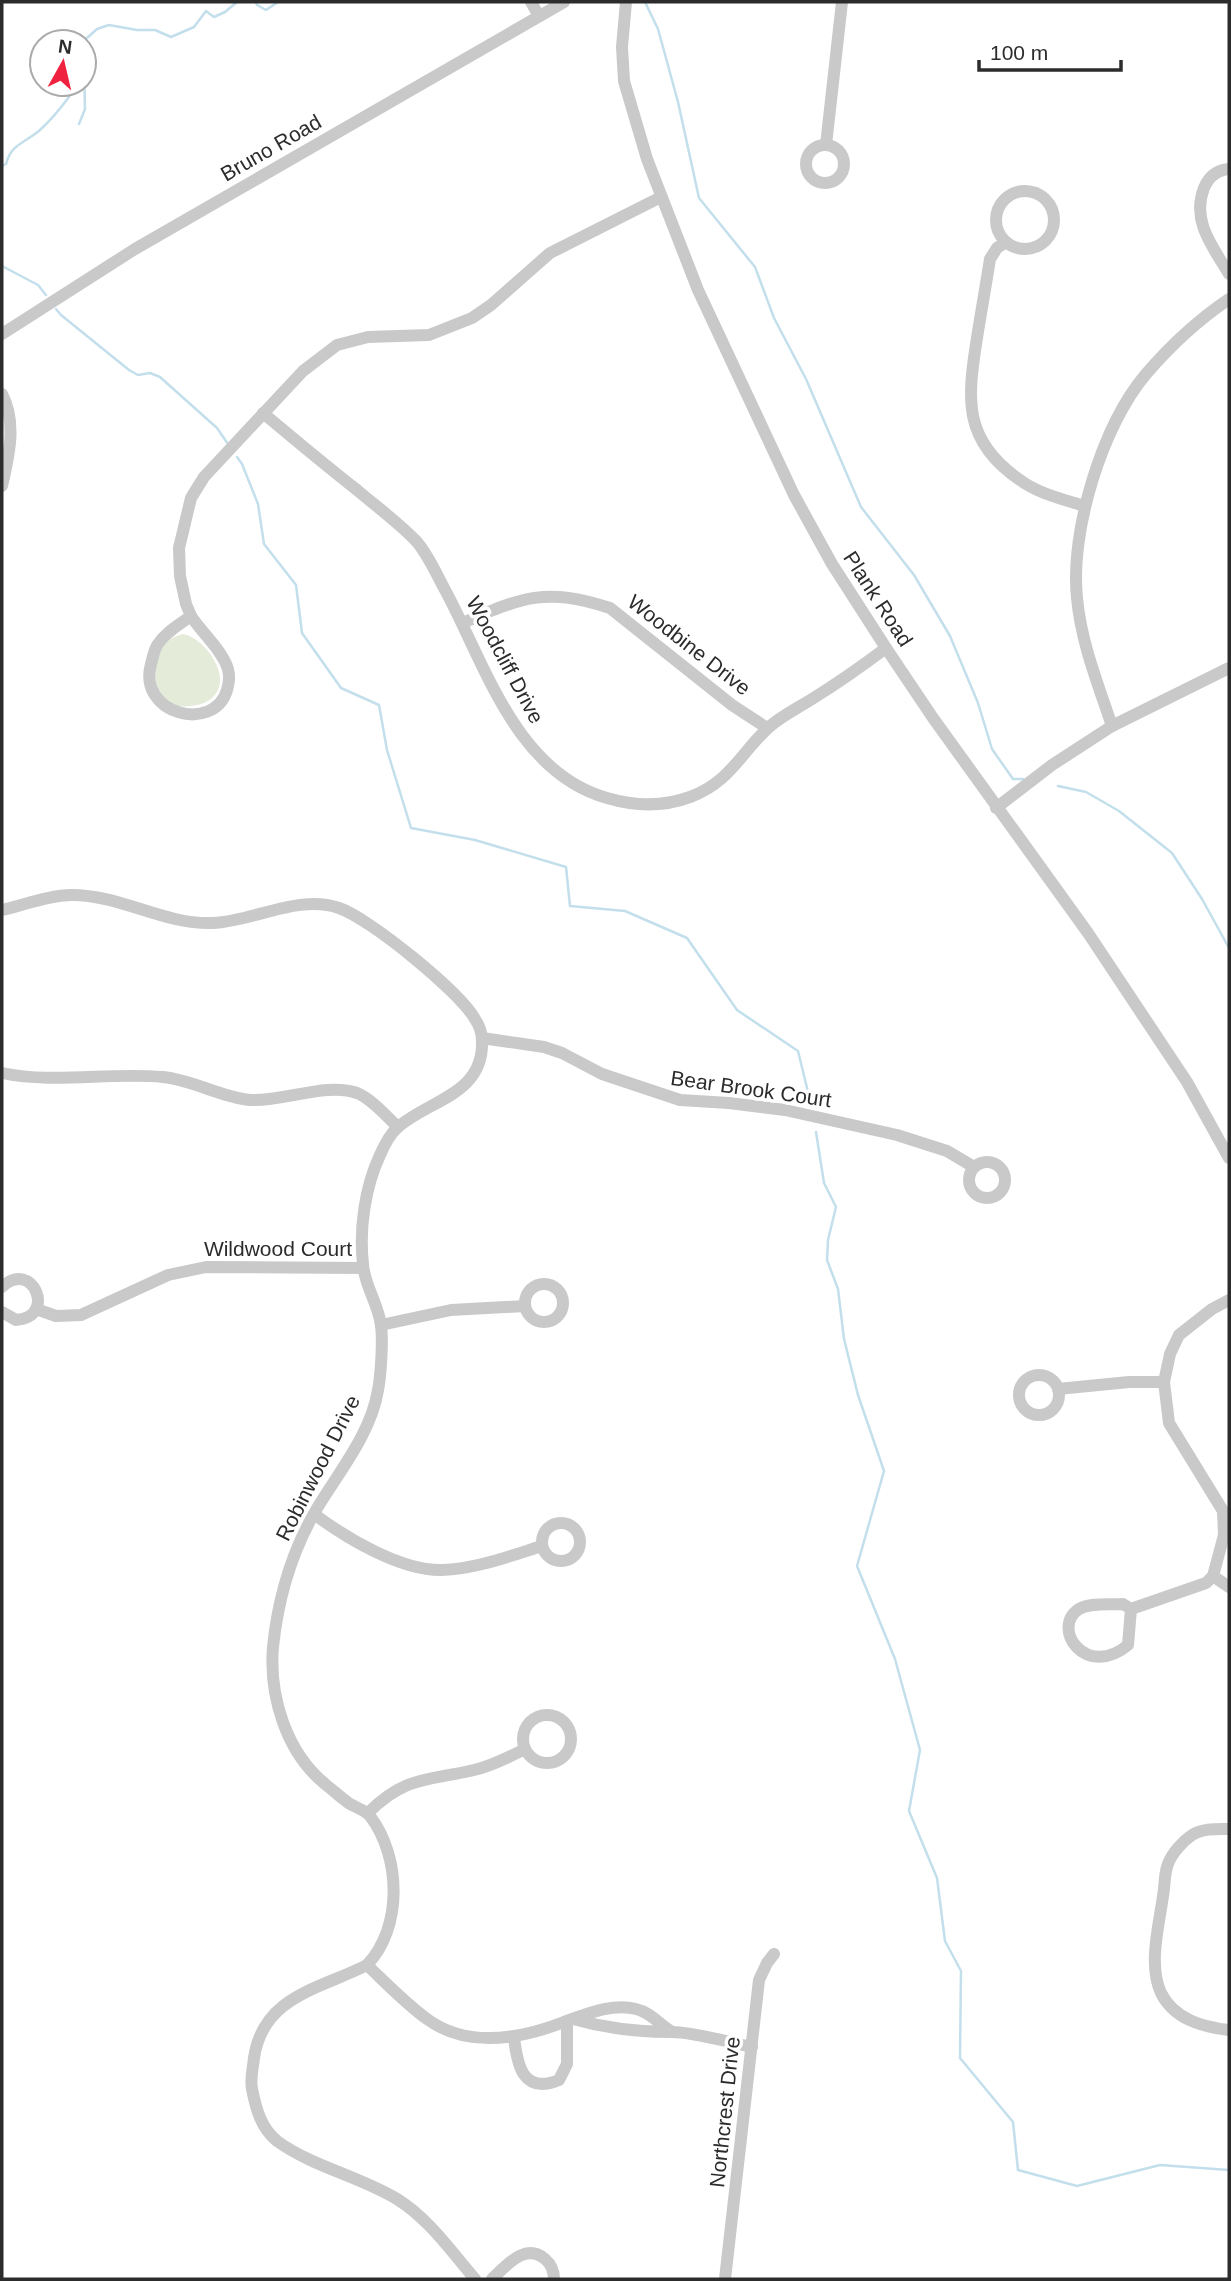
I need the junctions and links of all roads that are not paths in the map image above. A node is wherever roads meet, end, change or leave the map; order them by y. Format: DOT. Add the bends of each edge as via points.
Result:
graph roads {
  1 [pos="531,2"];
  2 [pos="564,2"];
  3 [pos="626,2"];
  4 [pos="842,2"];
  5 [pos="538,16"];
  6 [pos="826,145"];
  7 [pos="1229,169"];
  8 [pos="661,197"];
  9 [pos="1006,242"];
  10 [pos="1229,274"];
  11 [pos="1229,299"];
  12 [pos="2,334"];
  13 [pos="2,394"];
  14 [pos="262,413"];
  15 [pos="2,486"];
  16 [pos="1084,506"];
  17 [pos="191,616"];
  18 [pos="463,622"];
  19 [pos="886,648"];
  20 [pos="1229,668"];
  21 [pos="1112,726"];
  22 [pos="767,729"];
  23 [pos="996,807"];
  24 [pos="2,910"];
  25 [pos="482,1038"];
  26 [pos="2,1073"];
  27 [pos="398,1127"];
  28 [pos="1229,1158"];
  29 [pos="974,1167"];
  30 [pos="363,1268"];
  31 [pos="2,1287"];
  32 [pos="1229,1300"];
  33 [pos="524,1306"];
  34 [pos="36,1309"];
  35 [pos="2,1312"];
  36 [pos="381,1325"];
  37 [pos="1164,1382"];
  38 [pos="1058,1389"];
  39 [pos="314,1514"];
  40 [pos="542,1546"];
  41 [pos="1213,1576"];
  42 [pos="1229,1587"];
  43 [pos="1131,1609"];
  44 [pos="525,1749"];
  45 [pos="368,1812"];
  46 [pos="1229,1829"];
  47 [pos="774,1954"];
  48 [pos="367,1965"];
  49 [pos="570,2020"];
  50 [pos="1229,2030"];
  51 [pos="672,2032"];
  52 [pos="514,2037"];
  53 [pos="752,2047"];
  54 [pos="475,2279"];
  55 [pos="492,2279"];
  56 [pos="554,2279"];
  57 [pos="725,2279"];
  1 -- 5 [label="street"];
  2 -- 5 [label="street, Bruno Road"];
  3 -- 8 [label="street, Plank Road" via="621,47 624,81"];
  4 -- 6 [label="street"];
  5 -- 12 [label="street, Bruno Road" via="135,249"];
  7 -- 10 [label="street" via="1205,184 1199,217"];
  8 -- 14 [label="street" via="550,253 472,318 429,335 368,337 337,345 303,370"];
  8 -- 19 [label="street, Plank Road" via="698,290 794,495"];
  9 -- 9 [label="street" via="996,223 1003,202 1021,192 1042,197 1054,216 1048,238 1028,249"];
  9 -- 16 [label="street" via="990,259 972,367 970,397 977,431 999,463 1021,481"];
  11 -- 16 [label="street" via="1186,332 1145,375 1117,421"];
  13 -- 15 [label="street" via="9,407 10,430"];
  14 -- 17 [label="street" via="191,498 179,548 180,576"];
  14 -- 18 [label="street, Woodcliff Drive" via="418,544"];
  16 -- 21 [label="street" via="1077,598 1090,661"];
  17 -- 17 [label="street" via="224,660 229,680 218,707 188,714 162,705 150,685 150,669 158,644"];
  18 -- 22 [label="street, Woodbine Drive" via="514,601 539,597 561,596 610,608"];
  18 -- 22 [label="street, Woodcliff Drive" via="521,734 561,776 596,794 645,805 687,798 717,783"];
  19 -- 22 [label="street, Woodcliff Drive"];
  19 -- 23 [label="street, Plank Road"];
  20 -- 21 [label="street"];
  21 -- 23 [label="street"];
  23 -- 28 [label="street, Plank Road" via="1088,933 1187,1082"];
  24 -- 25 [label="street" via="72,895 194,923 219,923 299,906 341,908 439,979 467,1008"];
  25 -- 27 [label="street, Robinwood Drive" via="467,1083"];
  25 -- 29 [label="street, Bear Brook Court" via="544,1047 602,1074 680,1100 785,1110 897,1135 947,1151"];
  26 -- 27 [label="street" via="58,1078 164,1077 248,1100 273,1101 343,1090 358,1094"];
  27 -- 30 [label="street, Robinwood Drive" via="369,1184"];
  30 -- 34 [label="street, Wildwood Court" via="206,1267 168,1275 80,1315 57,1316"];
  30 -- 36 [label="street, Robinwood Drive"];
  31 -- 34 [label="street" via="15,1279 31,1284 38,1298"];
  32 -- 37 [label="street" via="1179,1335"];
  33 -- 36 [label="street" via="451,1310"];
  34 -- 35 [label="street, Wildwood Court" via="22,1320"];
  36 -- 39 [label="street, Robinwood Drive" via="378,1391 369,1422"];
  37 -- 38 [label="street"];
  37 -- 41 [label="street" via="1169,1423 1223,1511 1224,1535"];
  39 -- 40 [label="street" via="382,1554 405,1564 440,1570 490,1562"];
  39 -- 45 [label="street, Robinwood Drive" via="281,1593 273,1649 278,1707 302,1761 350,1803"];
  41 -- 42 [label="street"];
  41 -- 43 [label="street" via="1206,1583"];
  43 -- 43 [label="street" via="1123,1604 1079,1609 1069,1634 1073,1644 1085,1654 1100,1657 1120,1651 1128,1644"];
  44 -- 45 [label="street" via="484,1768 401,1786"];
  45 -- 48 [label="street" via="388,1855 395,1885 388,1927"];
  46 -- 50 [label="street" via="1194,1834 1176,1850 1167,1865 1156,1950 1161,1993 1172,2006 1193,2023"];
  47 -- 53 [label="street, Northcrest Drive" via="759,1980"];
  48 -- 52 [label="street" via="436,2025 475,2037"];
  48 -- 54 [label="street" via="288,2001 275,2012 256,2048 251,2084 256,2109 275,2139 415,2213"];
  49 -- 51 [label="street" via="658,2034"];
  49 -- 51 [label="street" via="595,2010 638,2009"];
  49 -- 52 [label="street"];
  49 -- 52 [label="street" via="567,2064 559,2080 549,2084 534,2083 524,2075"];
  51 -- 53 [label="street"];
  53 -- 57 [label="street, Northcrest Drive"];
  55 -- 56 [label="street" via="527,2253 549,2262"];
}
